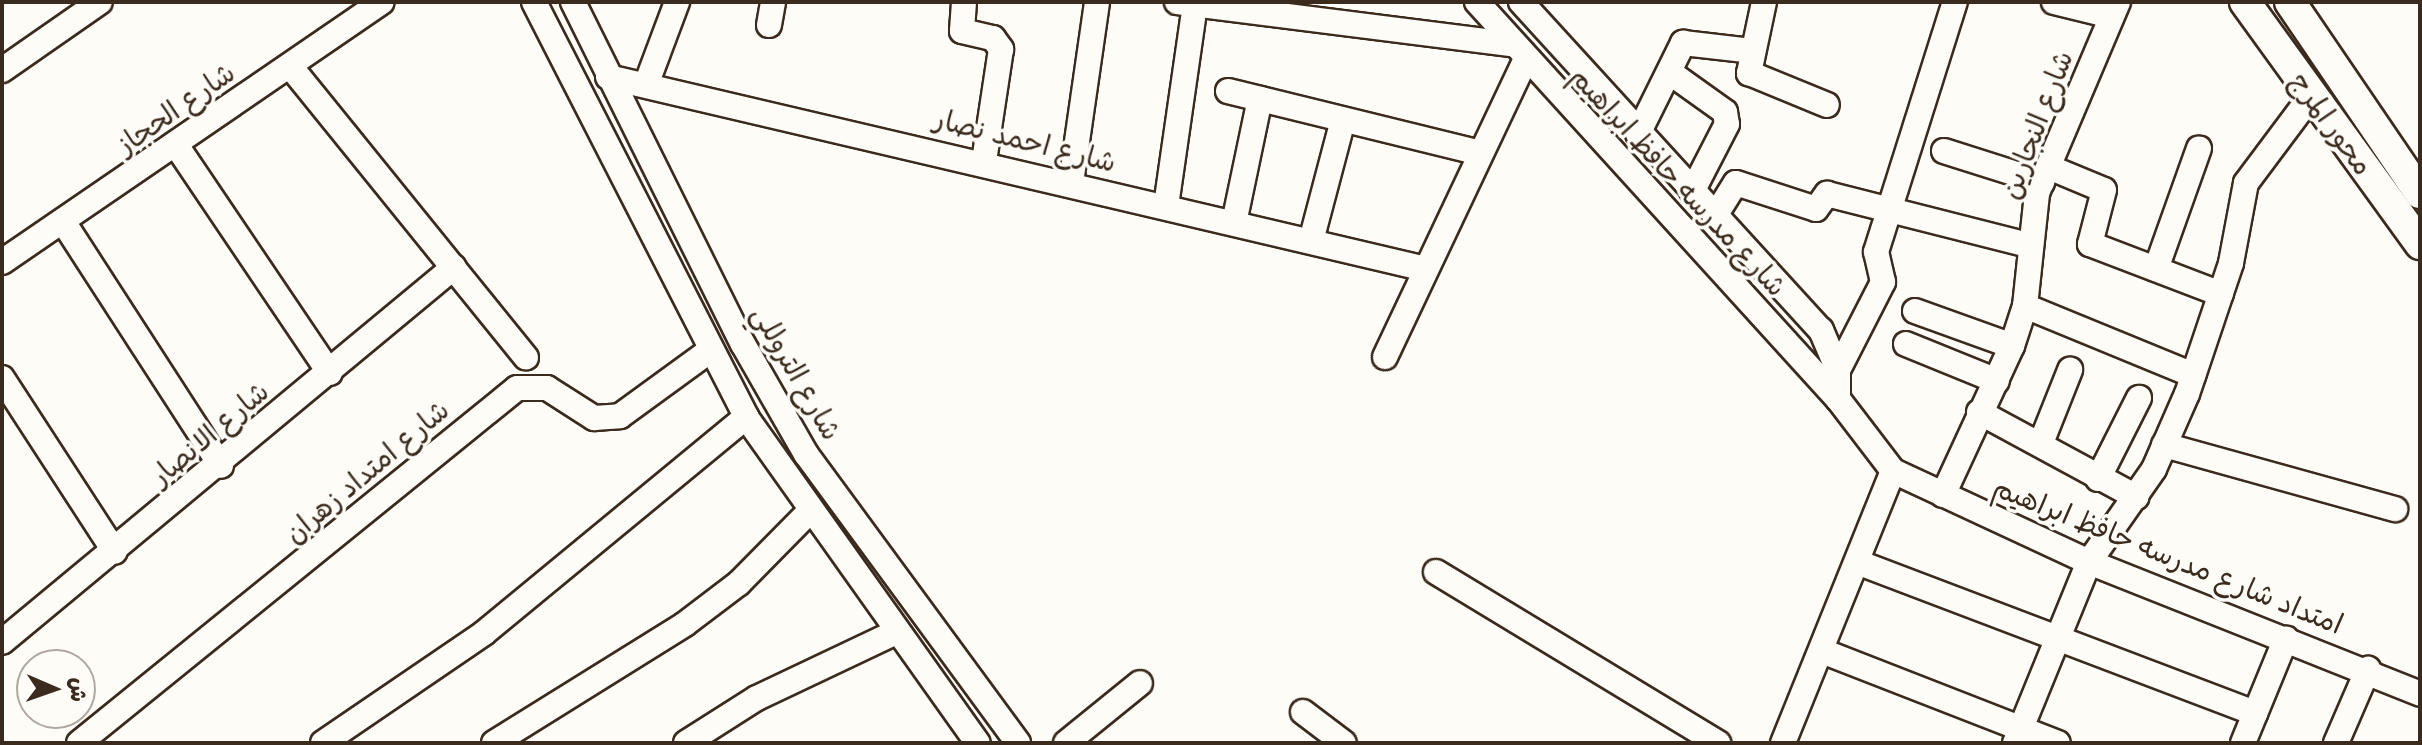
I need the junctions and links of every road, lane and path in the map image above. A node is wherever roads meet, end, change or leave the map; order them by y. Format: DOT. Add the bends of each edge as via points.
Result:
graph roads {
  1 [pos="100,2"];
  2 [pos="382,2"];
  3 [pos="534,2"];
  4 [pos="573,2"];
  5 [pos="677,2"];
  6 [pos="964,2"];
  7 [pos="1097,2"];
  8 [pos="1477,2"];
  9 [pos="1521,2"];
  10 [pos="1764,2"];
  11 [pos="1955,2"];
  12 [pos="2054,2"];
  13 [pos="2245,2"];
  14 [pos="2290,2"];
  15 [pos="1186,3"];
  16 [pos="2115,9"];
  17 [pos="1752,51"];
  18 [pos="1517,52"];
  19 [pos="290,66"];
  20 [pos="2,70"];
  21 [pos="1672,74"];
  22 [pos="608,77"];
  23 [pos="646,85"];
  24 [pos="1228,91"];
  25 [pos="2311,96"];
  26 [pos="1260,99"];
  27 [pos="1827,105"];
  28 [pos="1343,120"];
  29 [pos="1638,134"];
  30 [pos="176,145"];
  31 [pos="2199,148"];
  32 [pos="1944,151"];
  33 [pos="1481,153"];
  34 [pos="984,161"];
  35 [pos="2046,175"];
  36 [pos="1071,183"];
  37 [pos="2418,184"];
  38 [pos="1692,192"];
  39 [pos="1166,206"];
  40 [pos="1890,209"];
  41 [pos="1715,216"];
  42 [pos="64,223"];
  43 [pos="1234,223"];
  44 [pos="1311,241"];
  45 [pos="2420,244"];
  46 [pos="2029,245"];
  47 [pos="2,262"];
  48 [pos="454,267"];
  49 [pos="1426,269"];
  50 [pos="2156,269"];
  51 [pos="2221,294"];
  52 [pos="2025,306"];
  53 [pos="1915,311"];
  54 [pos="1906,344"];
  55 [pos="2012,346"];
  56 [pos="709,351"];
  57 [pos="526,357"];
  58 [pos="1385,357"];
  59 [pos="1838,370"];
  60 [pos="2070,370"];
  61 [pos="330,373"];
  62 [pos="2193,375"];
  63 [pos="2,378"];
  64 [pos="1997,381"];
  65 [pos="2139,398"];
  66 [pos="1838,399"];
  67 [pos="1979,412"];
  68 [pos="746,417"];
  69 [pos="2041,443"];
  70 [pos="2164,445"];
  71 [pos="221,466"];
  72 [pos="1893,471"];
  73 [pos="2098,479"];
  74 [pos="1943,495"];
  75 [pos="2136,497"];
  76 [pos="2395,509"];
  77 [pos="808,513"];
  78 [pos="115,552"];
  79 [pos="1857,562"];
  80 [pos="2089,562"];
  81 [pos="1436,572"];
  82 [pos="896,632"];
  83 [pos="2058,638"];
  84 [pos="2286,638"];
  85 [pos="2,642"];
  86 [pos="1822,651"];
  87 [pos="2368,669"];
  88 [pos="1140,683"];
  89 [pos="2420,694"];
  90 [pos="1303,712"];
  91 [pos="2255,713"];
  92 [pos="2018,735"];
  93 [pos="1332,740"];
  94 [pos="79,743"];
  95 [pos="323,743"];
  96 [pos="494,743"];
  97 [pos="686,743"];
  98 [pos="978,743"];
  99 [pos="1018,743"];
  100 [pos="1066,743"];
  101 [pos="1718,743"];
  102 [pos="1783,743"];
  103 [pos="2058,743"];
  104 [pos="2243,743"];
  105 [pos="2336,743"];
  1 -- 20 [label="street"];
  2 -- 19 [label="street, شارع الحجاز"];
  3 -- 56 [label="street"];
  4 -- 22 [label="street, شارع التروللي"];
  5 -- 23 [label="street"];
  6 -- 34 [label="street" via="962,31 993,38 1001,49"];
  7 -- 36 [label="street"];
  8 -- 18 [label="street, شارع مدرسه حافظ ابراهيم"];
  9 -- 29 [label="street, شارع مدرسه حافظ ابراهيم"];
  10 -- 17 [label="street"];
  11 -- 40 [label="street"];
  12 -- 16 [label="street"];
  13 -- 25 [label="main road, محور المرج"];
  14 -- 37 [label="main road, محور المرج"];
  15 -- 18 [label="street"];
  15 -- 39 [label="street"];
  16 -- 35 [label="street, شارع النجارين"];
  17 -- 21 [label="street" via="1686,42"];
  17 -- 27 [label="street" via="1751,75"];
  18 -- 33 [label="street"];
  18 -- 66 [label="street, شارع مدرسه حافظ ابراهيم"];
  19 -- 30 [label="street, شارع الحجاز"];
  19 -- 48 [label="street"];
  21 -- 29 [label="street"];
  21 -- 38 [label="street" via="1725,112 1727,124"];
  22 -- 23 [label="street, شارع احمد نصار"];
  22 -- 99 [label="street, شارع التروللي" via="806,454"];
  23 -- 34 [label="street, شارع احمد نصار"];
  24 -- 26 [label="street"];
  25 -- 45 [label="main road, محور المرج"];
  25 -- 51 [label="street" via="2246,183"];
  26 -- 28 [label="street"];
  26 -- 43 [label="street"];
  28 -- 33 [label="street"];
  28 -- 44 [label="street"];
  29 -- 38 [label="street, شارع مدرسه حافظ ابراهيم"];
  30 -- 42 [label="street, شارع الحجاز"];
  30 -- 61 [label="street"];
  31 -- 50 [label="street"];
  32 -- 35 [label="street"];
  33 -- 49 [label="street"];
  34 -- 36 [label="street, شارع احمد نصار"];
  35 -- 46 [label="street, شارع النجارين"];
  35 -- 50 [label="street" via="2104,190 2090,244"];
  36 -- 39 [label="street, شارع احمد نصار"];
  38 -- 41 [label="street, شارع مدرسه حافظ ابراهيم"];
  39 -- 43 [label="street, شارع احمد نصار"];
  40 -- 41 [label="street" via="1827,194 1816,209 1736,183"];
  40 -- 46 [label="street"];
  40 -- 59 [label="street" via="1876,257 1883,282"];
  41 -- 59 [label="street, شارع مدرسه حافظ ابراهيم" via="1821,330"];
  42 -- 47 [label="street, شارع الحجاز"];
  42 -- 71 [label="street"];
  43 -- 44 [label="street, شارع احمد نصار"];
  44 -- 49 [label="street, شارع احمد نصار"];
  46 -- 52 [label="street, شارع النجارين"];
  48 -- 57 [label="street"];
  48 -- 61 [label="street, شارع الانصار"];
  49 -- 58 [label="street"];
  50 -- 51 [label="street"];
  51 -- 62 [label="street"];
  52 -- 55 [label="street, شارع النجارين"];
  52 -- 62 [label="street"];
  53 -- 55 [label="street"];
  54 -- 64 [label="street"];
  55 -- 64 [label="street, شارع النجارين"];
  56 -- 68 [label="street"];
  56 -- 94 [label="street, شارع امتداد زهران" via="620,416 594,418 547,388 517,388"];
  59 -- 66 [label="street, شارع مدرسه حافظ ابراهيم"];
  60 -- 69 [label="street"];
  61 -- 71 [label="street, شارع الانصار"];
  62 -- 70 [label="street"];
  63 -- 78 [label="street"];
  64 -- 67 [label="street, شارع النجارين"];
  65 -- 73 [label="street"];
  66 -- 72 [label="street, شارع مدرسه حافظ ابراهيم"];
  67 -- 69 [label="street"];
  67 -- 74 [label="street, شارع النجارين"];
  68 -- 77 [label="street"];
  68 -- 95 [label="street" via="495,625"];
  69 -- 73 [label="street"];
  70 -- 75 [label="street"];
  70 -- 76 [label="street"];
  71 -- 78 [label="street, شارع الانصار"];
  72 -- 74 [label="street, امتداد شارع مدرسه حافظ ابراهيم"];
  72 -- 79 [label="street"];
  73 -- 75 [label="street"];
  74 -- 80 [label="street, امتداد شارع مدرسه حافظ ابراهيم"];
  75 -- 80 [label="street"];
  77 -- 82 [label="street"];
  77 -- 96 [label="street" via="739,583 685,624"];
  78 -- 85 [label="street, شارع الانصار"];
  79 -- 83 [label="street"];
  79 -- 86 [label="street"];
  80 -- 83 [label="street"];
  80 -- 84 [label="street, امتداد شارع مدرسه حافظ ابراهيم"];
  81 -- 101 [label="street"];
  82 -- 97 [label="street" via="757,698"];
  82 -- 98 [label="street"];
  83 -- 91 [label="street"];
  83 -- 92 [label="street"];
  84 -- 87 [label="street, امتداد شارع مدرسه حافظ ابراهيم"];
  84 -- 91 [label="street"];
  86 -- 92 [label="street"];
  86 -- 102 [label="street"];
  87 -- 89 [label="street, امتداد شارع مدرسه حافظ ابراهيم"];
  87 -- 105 [label="street"];
  88 -- 100 [label="street"];
  90 -- 93 [label="street"];
  91 -- 104 [label="street"];
  92 -- 103 [label="street"];
}
